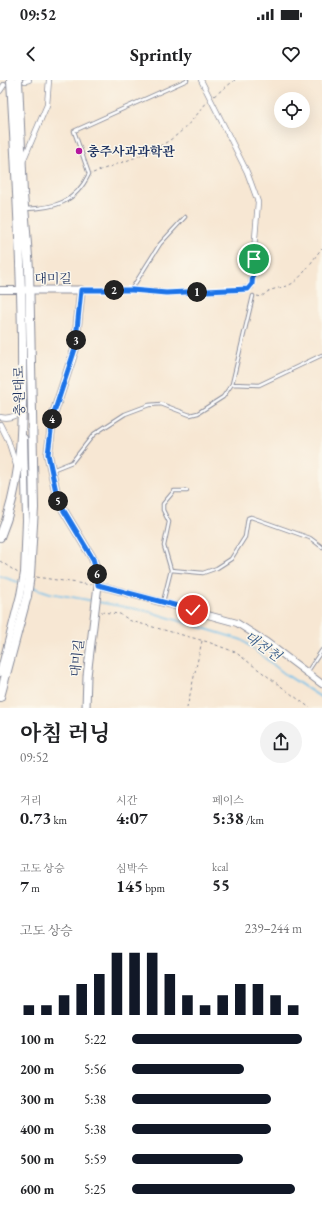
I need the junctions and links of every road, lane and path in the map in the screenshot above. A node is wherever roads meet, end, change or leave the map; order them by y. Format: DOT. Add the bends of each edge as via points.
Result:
graph roads {
  1 [pos="18,80"];
  2 [pos="25,80"];
  3 [pos="29,80"];
  4 [pos="48,80"];
  5 [pos="187,80"];
  6 [pos="201,80"];
  7 [pos="235,80"];
  8 [pos="7,82"];
  9 [pos="0,91"];
  10 [pos="210,99"];
  11 [pos="22,164"];
  12 [pos="89,174"];
  13 [pos="25,210"];
  14 [pos="185,217"];
  15 [pos="322,248"];
  16 [pos="0,290"];
  17 [pos="21,290"];
  18 [pos="30,290"];
  19 [pos="81,290"];
  20 [pos="132,290"];
  21 [pos="253,296"];
  22 [pos="322,355"];
  23 [pos="232,384"];
  24 [pos="22,411"];
  25 [pos="0,417"];
  26 [pos="0,424"];
  27 [pos="18,470"];
  28 [pos="51,471"];
  29 [pos="187,491"];
  30 [pos="0,537"];
  31 [pos="322,548"];
  32 [pos="0,561"];
  33 [pos="171,570"];
  34 [pos="28,575"];
  35 [pos="97,587"];
  36 [pos="24,596"];
  37 [pos="163,602"];
  38 [pos="96,611"];
  39 [pos="202,640"];
  40 [pos="322,650"];
  41 [pos="0,673"];
  42 [pos="306,674"];
  43 [pos="322,684"];
  44 [pos="0,697"];
  45 [pos="86,708"];
  46 [pos="186,708"];
  47 [pos="310,708"];
  1 -- 11 [label="highway, 충원대로"];
  2 -- 3 [label="street"];
  4 -- 11 [label="street" via="47,105"];
  5 -- 12 [label="lane" via="74,131"];
  6 -- 10 [label="street"];
  7 -- 10 [label="path"];
  8 -- 9 [label="street"];
  8 -- 17 [label="highway, 충원대로"];
  10 -- 12 [label="path" via="184,129 170,140"];
  10 -- 20 [label="street" via="250,178 258,202 252,284 248,289 212,292 166,293"];
  11 -- 13 [label="highway, 충원대로"];
  12 -- 13 [label="lane" via="78,193 70,199 42,209"];
  13 -- 18 [label="highway, 충원대로"];
  14 -- 20 [label="lane" via="160,244"];
  15 -- 21 [label="path" via="294,282 284,288 269,290 262,297"];
  16 -- 17 [label="street"];
  17 -- 18 [label="main road, 대미길"];
  17 -- 24 [label="highway, 충원대로"];
  18 -- 19 [label="main road, 대미길"];
  18 -- 34 [label="highway, 충원대로" via="34,508"];
  19 -- 20 [label="street"];
  19 -- 28 [label="main road, 대미길" via="75,349 50,427 48,454"];
  21 -- 23 [label="lane"];
  22 -- 23 [label="lane" via="260,385"];
  23 -- 28 [label="lane" via="223,398 198,413 184,414 161,404 149,405 125,414 94,434 72,462"];
  24 -- 25 [label="street" via="16,416"];
  24 -- 27 [label="highway, 충원대로"];
  24 -- 34 [label="street"];
  26 -- 27 [label="street"];
  27 -- 30 [label="highway, 충원대로" via="12,503"];
  28 -- 35 [label="main road, 대미길" via="58,501 93,559"];
  29 -- 33 [label="lane" via="174,491 162,504 169,522 164,546"];
  31 -- 33 [label="lane" via="310,538 251,517 248,518 245,537 231,559 203,573"];
  32 -- 34 [label="path" via="17,573"];
  33 -- 37 [label="lane"];
  34 -- 35 [label="path"];
  34 -- 36 [label="highway, 충원대로, bridge"];
  35 -- 37 [label="street"];
  35 -- 38 [label="main road, 대미길"];
  36 -- 41 [label="street, 충원대로"];
  36 -- 44 [label="highway, 충원대로"];
  37 -- 42 [label="street" via="237,623 265,641"];
  38 -- 39 [label="path" via="120,614 131,620"];
  38 -- 45 [label="main road, 대미길" via="87,676"];
  39 -- 46 [label="path"];
  39 -- 47 [label="path" via="235,652"];
  40 -- 42 [label="lane"];
  42 -- 43 [label="street"];
}
